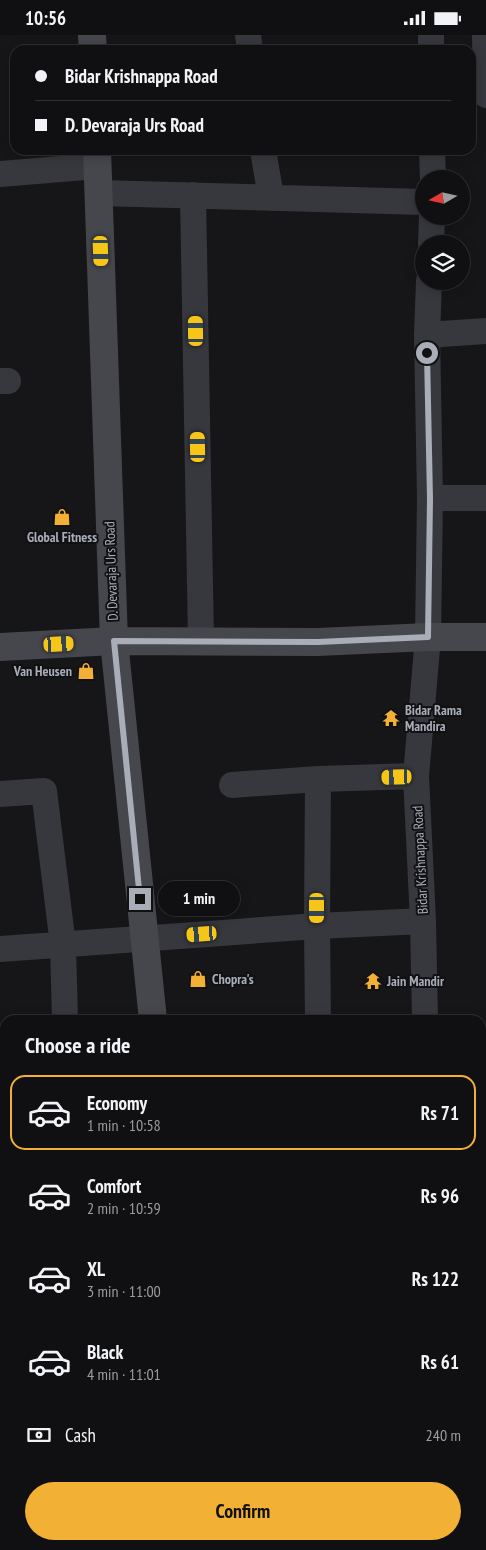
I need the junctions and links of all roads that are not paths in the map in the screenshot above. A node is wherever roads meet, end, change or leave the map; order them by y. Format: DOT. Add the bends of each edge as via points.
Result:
graph roads {
  1 [pos="485,35"];
  2 [pos="486,95"];
  3 [pos="264,155"];
  4 [pos="432,155"];
  5 [pos="98,170"];
  6 [pos="433,170"];
  7 [pos="0,174"];
  8 [pos="193,195"];
  9 [pos="270,197"];
  10 [pos="415,202"];
  11 [pos="429,290"];
  12 [pos="486,331"];
  13 [pos="427,335"];
  14 [pos="486,498"];
  15 [pos="430,499"];
  16 [pos="428,637"];
  17 [pos="486,637"];
  18 [pos="114,641"];
  19 [pos="201,641"];
  20 [pos="0,647"];
  21 [pos="416,776"];
  22 [pos="318,779"];
  23 [pos="232,785"];
  24 [pos="0,794"];
  25 [pos="424,921"];
  26 [pos="317,926"];
  27 [pos="145,939"];
  28 [pos="63,945"];
  29 [pos="0,949"];
  30 [pos="65,1015"];
  31 [pos="153,1015"];
  32 [pos="318,1015"];
  33 [pos="425,1015"];
  1 -- 2 [label="street"];
  3 -- 9 [label="street"];
  4 -- 6 [label="street"];
  5 -- 7 [label="street"];
  5 -- 8 [label="street"];
  5 -- 18 [label="street, D. Devaraja Urs Road"];
  8 -- 9 [label="street"];
  8 -- 19 [label="street"];
  9 -- 10 [label="street"];
  11 -- 13 [label="street, Bidar Krishnappa Road"];
  12 -- 13 [label="street"];
  13 -- 15 [label="street, Bidar Krishnappa Road"];
  14 -- 15 [label="street"];
  15 -- 16 [label="street, Bidar Krishnappa Road"];
  16 -- 17 [label="street"];
  16 -- 19 [label="street" via="318,642"];
  16 -- 21 [label="street, Bidar Krishnappa Road"];
  18 -- 19 [label="street"];
  18 -- 20 [label="street"];
  18 -- 27 [label="street, D. Devaraja Urs Road"];
  21 -- 22 [label="street"];
  21 -- 25 [label="street, Bidar Krishnappa Road"];
  22 -- 23 [label="street"];
  22 -- 26 [label="street"];
  24 -- 28 [label="street" via="44,791"];
  25 -- 26 [label="street"];
  25 -- 33 [label="street, Bidar Krishnappa Road"];
  26 -- 27 [label="street"];
  26 -- 32 [label="street"];
  27 -- 28 [label="street"];
  27 -- 31 [label="street, D. Devaraja Urs Road"];
  28 -- 29 [label="street"];
  28 -- 30 [label="street"];
}
